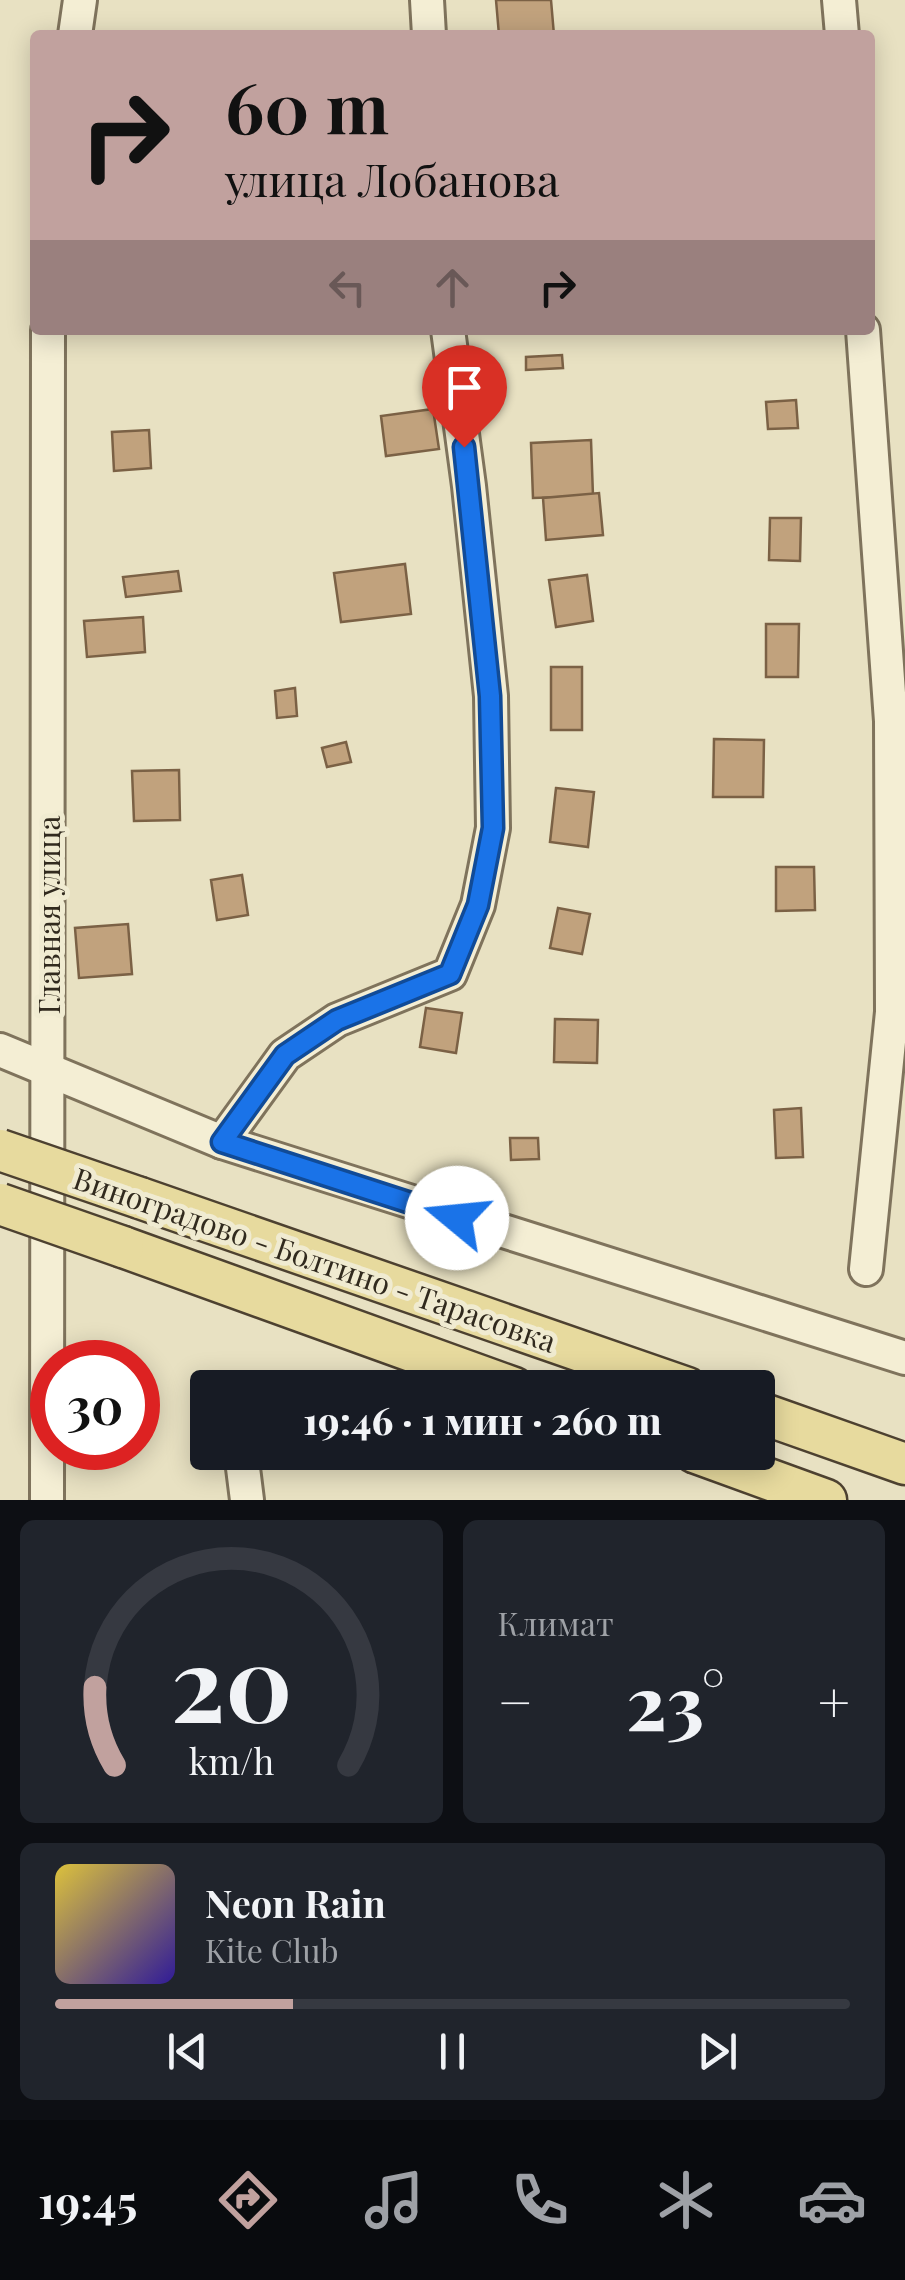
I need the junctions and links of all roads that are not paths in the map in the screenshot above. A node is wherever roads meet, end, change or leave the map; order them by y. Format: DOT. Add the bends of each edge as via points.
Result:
graph roads {
  1 [pos="80,0"];
  2 [pos="427,0"];
  3 [pos="840,0"];
  4 [pos="76,30"];
  5 [pos="429,30"];
  6 [pos="842,30"];
  7 [pos="48,335"];
  8 [pos="449,335"];
  9 [pos="863,335"];
  10 [pos="0,1050"];
  11 [pos="48,1068"];
  12 [pos="222,1142"];
  13 [pos="0,1150"];
  14 [pos="0,1204"];
  15 [pos="866,1269"];
  16 [pos="905,1358"];
  17 [pos="464,1370"];
  18 [pos="635,1370"];
  19 [pos="775,1418"];
  20 [pos="905,1464"];
  21 [pos="243,1470"];
  22 [pos="744,1470"];
  23 [pos="47,1500"];
  24 [pos="246,1500"];
  25 [pos="826,1500"];
  1 -- 4 [label="street"];
  2 -- 5 [label="street"];
  3 -- 6 [label="street"];
  7 -- 11 [label="street, Главная улица"];
  8 -- 12 [label="street" via="490,696 493,828 478,905 450,974 337,1020 285,1055"];
  9 -- 15 [label="street" via="892,721 892,1012"];
  10 -- 11 [label="street"];
  11 -- 12 [label="street"];
  11 -- 23 [label="street, Главная улица"];
  12 -- 16 [label="street"];
  13 -- 18 [label="main road, Виноградово - Болтино - Тарасовка, bridge"];
  14 -- 17 [label="main road, Виноградово - Болтино - Тарасовка, bridge"];
  19 -- 20 [label="main road"];
  21 -- 24 [label="street"];
  22 -- 25 [label="main road"];
}
